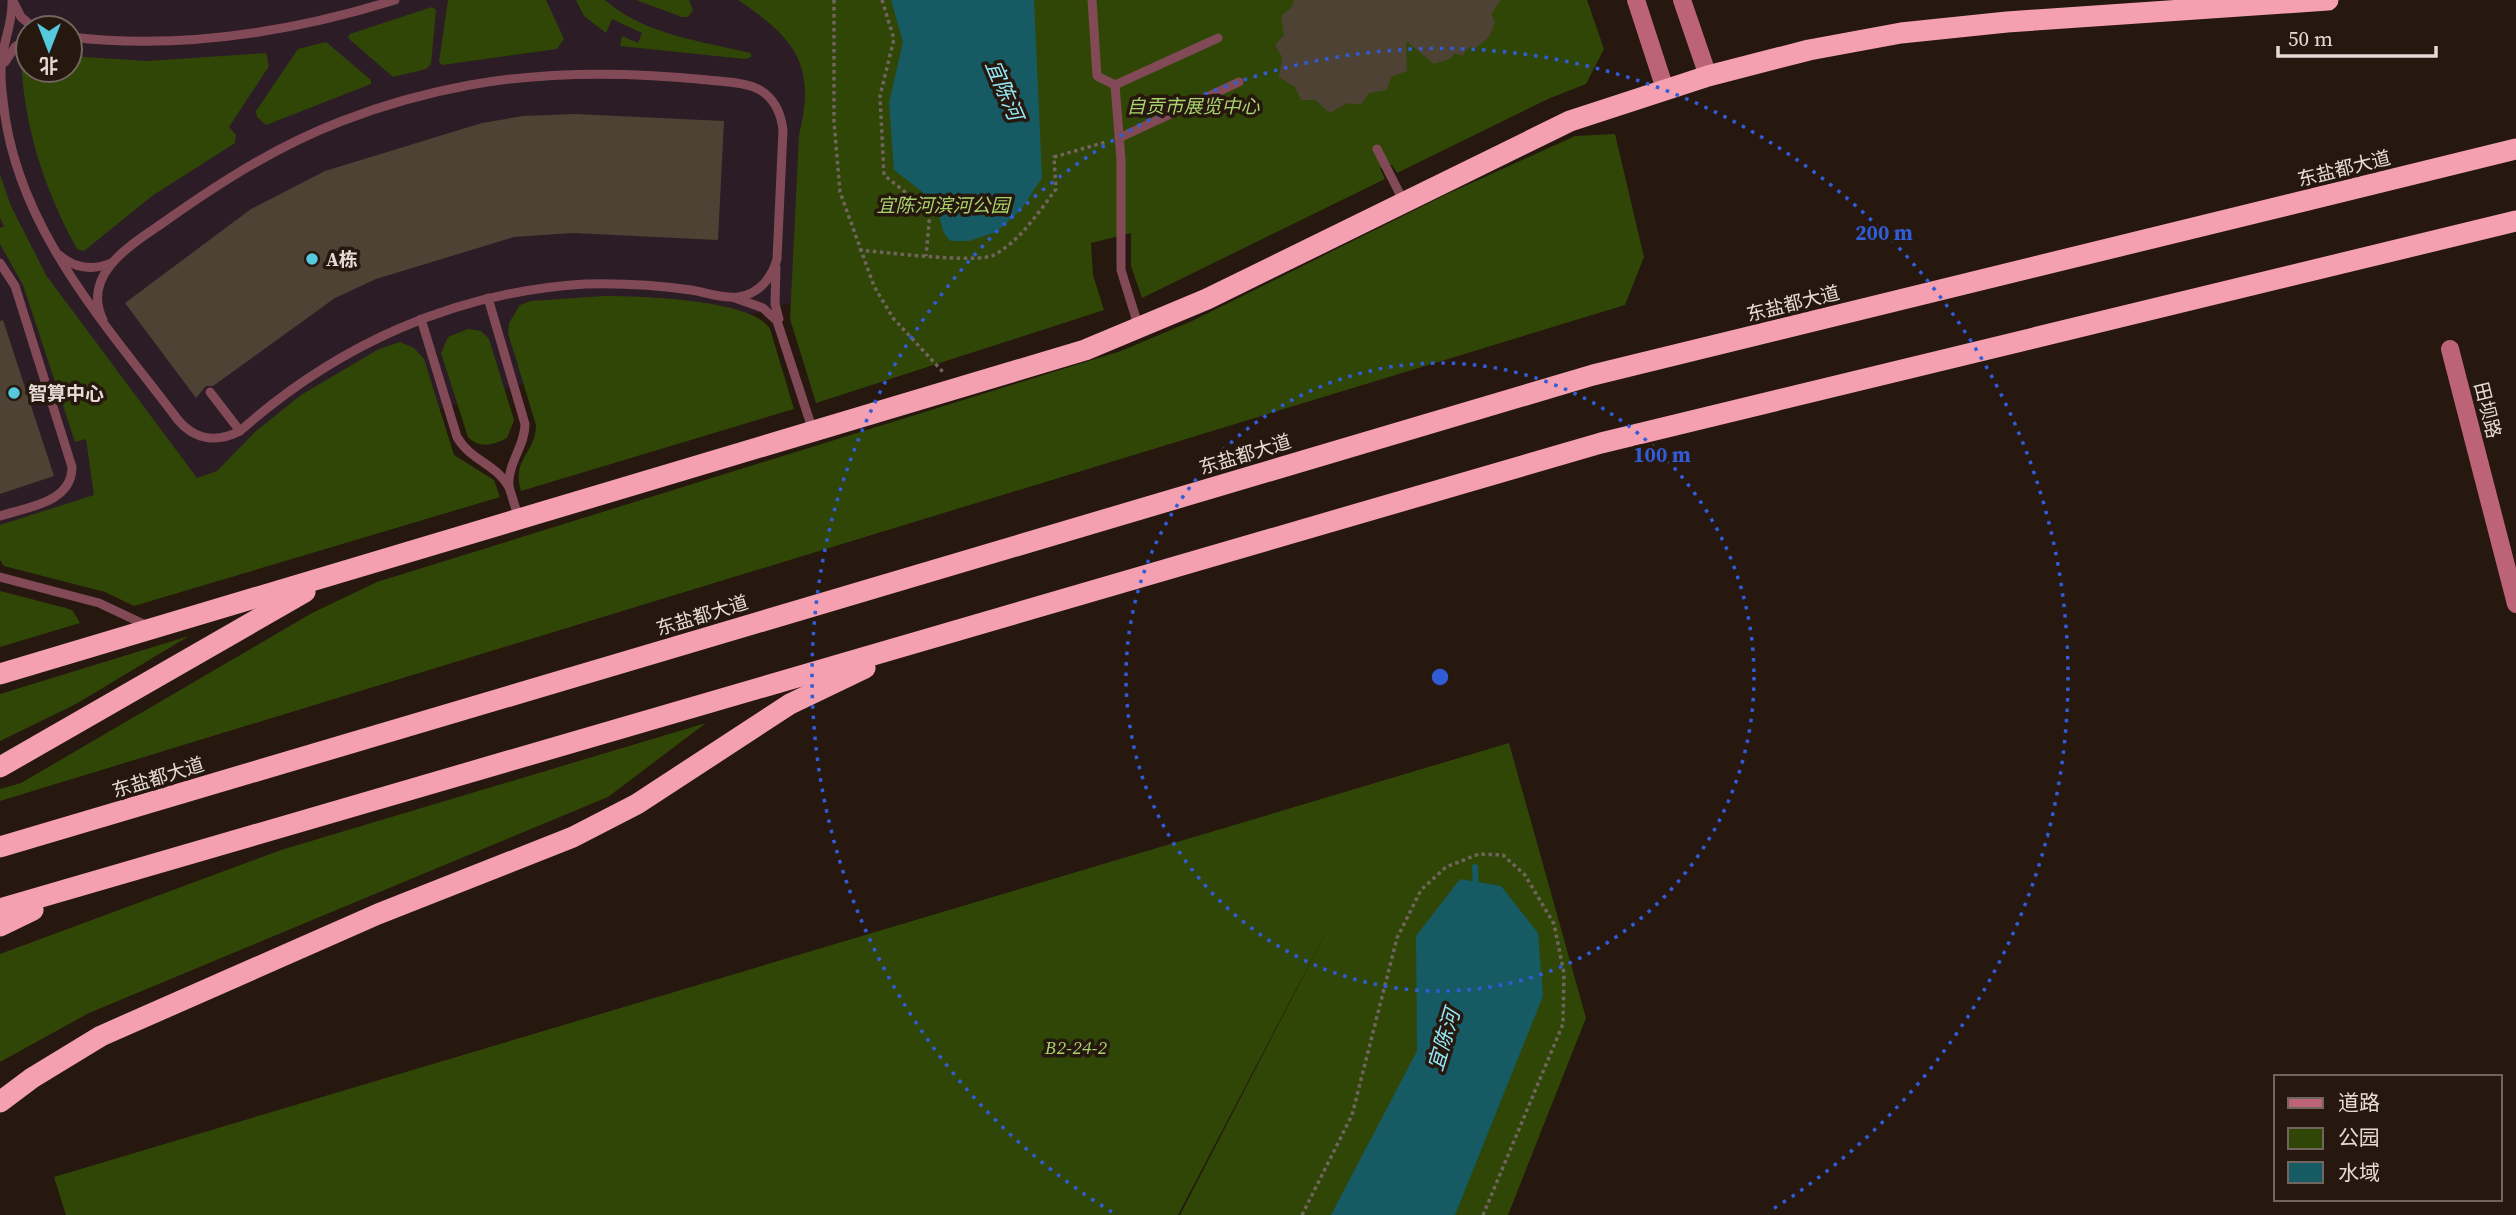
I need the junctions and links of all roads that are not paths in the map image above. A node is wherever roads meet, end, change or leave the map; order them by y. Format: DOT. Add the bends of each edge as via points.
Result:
graph roads {
  1 [pos="12,0"];
  2 [pos="395,0"];
  3 [pos="1092,0"];
  4 [pos="1636,0"];
  5 [pos="1682,0"];
  6 [pos="2328,0"];
  7 [pos="84,38"];
  8 [pos="1218,38"];
  9 [pos="14,50"];
  10 [pos="1708,76"];
  11 [pos="1,77"];
  12 [pos="1238,82"];
  13 [pos="1115,85"];
  14 [pos="1665,89"];
  15 [pos="1119,138"];
  16 [pos="1377,149"];
  17 [pos="2516,149"];
  18 [pos="1404,202"];
  19 [pos="2516,221"];
  20 [pos="53,249"];
  21 [pos="776,259"];
  22 [pos="116,260"];
  23 [pos="0,263"];
  24 [pos="727,296"];
  25 [pos="488,298"];
  26 [pos="421,318"];
  27 [pos="103,320"];
  28 [pos="782,329"];
  29 [pos="1140,329"];
  30 [pos="2450,349"];
  31 [pos="210,392"];
  32 [pos="240,430"];
  33 [pos="813,432"];
  34 [pos="509,487"];
  35 [pos="0,516"];
  36 [pos="519,519"];
  37 [pos="341,572"];
  38 [pos="0,577"];
  39 [pos="2516,604"];
  40 [pos="153,628"];
  41 [pos="921,641"];
  42 [pos="0,674"];
  43 [pos="0,767"];
  44 [pos="0,848"];
  45 [pos="89,883"];
  46 [pos="0,909"];
  47 [pos="0,926"];
  48 [pos="0,1102"];
  1 -- 11 [label="lane"];
  2 -- 7 [label="lane" via="341,17 239,36 159,41"];
  3 -- 13 [label="lane" via="1097,76"];
  4 -- 14 [label="main road"];
  5 -- 10 [label="main road"];
  6 -- 10 [label="highway" via="1901,33"];
  8 -- 13 [label="lane"];
  9 -- 11 [label="lane"];
  10 -- 14 [label="highway"];
  11 -- 20 [label="lane" via="15,160"];
  12 -- 15 [label="lane"];
  13 -- 15 [label="lane"];
  14 -- 18 [label="highway" via="1570,121"];
  15 -- 29 [label="lane" via="1122,270"];
  16 -- 18 [label="lane"];
  17 -- 44 [label="highway, 东盐都大道" via="1593,375"];
  18 -- 29 [label="highway"];
  19 -- 41 [label="highway" via="1601,443"];
  20 -- 22 [label="lane" via="71,264 88,268"];
  20 -- 27 [label="lane"];
  21 -- 22 [label="lane" via="783,130 773,101 746,85 614,75 471,85 342,121 234,175"];
  21 -- 24 [label="lane" via="760,288"];
  21 -- 28 [label="lane" via="775,304"];
  22 -- 27 [label="lane" via="101,277 96,293"];
  23 -- 35 [label="lane" via="15,285 71,459 72,475 60,495"];
  24 -- 25 [label="lane" via="604,284"];
  24 -- 28 [label="lane" via="764,308"];
  25 -- 26 [label="lane"];
  25 -- 34 [label="lane" via="525,424 510,466"];
  26 -- 32 [label="lane" via="328,364"];
  26 -- 34 [label="lane" via="457,437 465,450 497,470"];
  27 -- 32 [label="lane" via="184,427 209,439"];
  28 -- 33 [label="lane"];
  29 -- 33 [label="highway" via="958,390"];
  30 -- 39 [label="main road, 田坝路"];
  31 -- 32 [label="lane"];
  33 -- 36 [label="highway"];
  34 -- 36 [label="lane"];
  36 -- 37 [label="highway"];
  37 -- 40 [label="highway"];
  37 -- 43 [label="highway"];
  38 -- 40 [label="lane" via="99,603"];
  40 -- 42 [label="highway"];
  41 -- 45 [label="highway"];
  41 -- 48 [label="highway" via="790,704 648,797 573,837 378,914 101,1036"];
  45 -- 46 [label="highway"];
  45 -- 47 [label="highway"];
}
